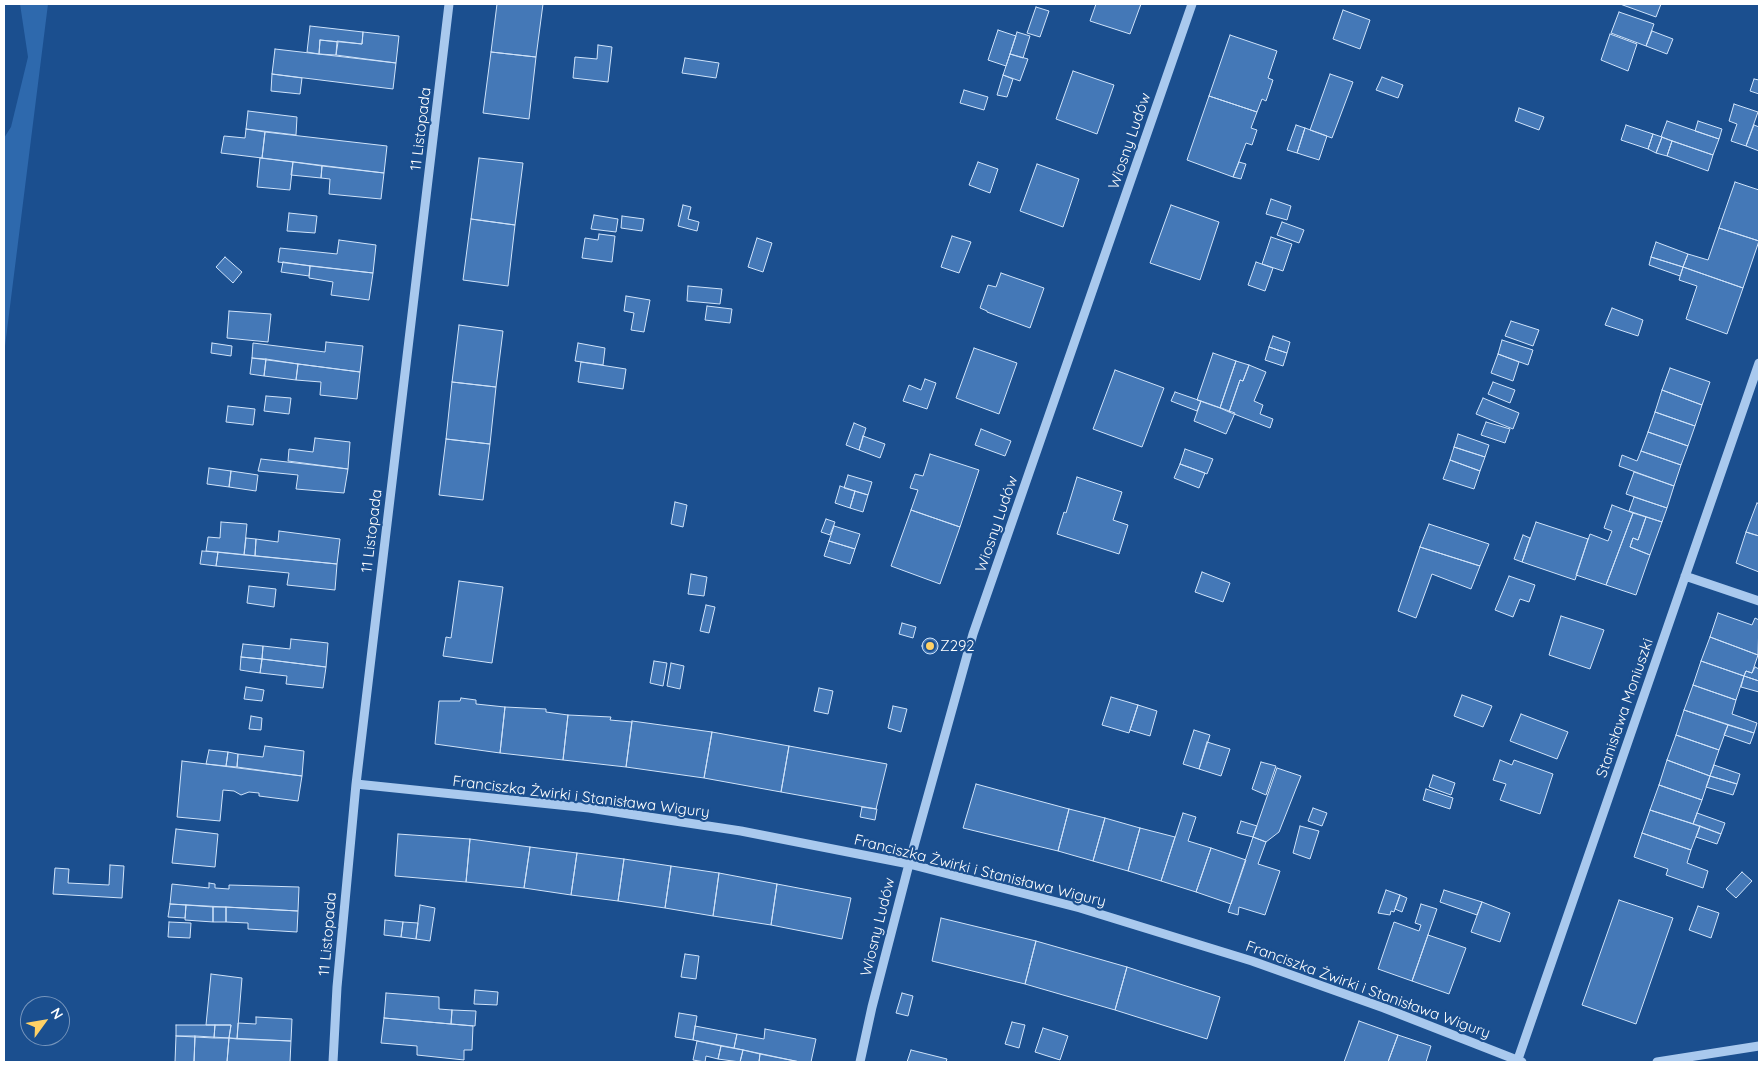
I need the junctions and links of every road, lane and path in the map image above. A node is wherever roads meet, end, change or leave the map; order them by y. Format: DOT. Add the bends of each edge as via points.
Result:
graph roads {
  1 [pos="449,4"];
  2 [pos="1192,4"];
  3 [pos="1759,363"];
  4 [pos="1685,576"];
  5 [pos="1759,601"];
  6 [pos="356,784"];
  7 [pos="909,864"];
  8 [pos="1759,1046"];
  9 [pos="333,1062"];
  10 [pos="860,1062"];
  11 [pos="1519,1062"];
  12 [pos="1657,1062"];
  1 -- 6 [label="street, 11 Listopada"];
  2 -- 7 [label="street, Wiosny Ludów" via="973,634"];
  3 -- 4 [label="street, Stanisława Moniuszki"];
  4 -- 5 [label="street"];
  4 -- 11 [label="street, Stanisława Moniuszki"];
  6 -- 7 [label="street, Franciszka Żwirki i Stanisława Wigury" via="590,808 741,831"];
  6 -- 9 [label="street, 11 Listopada"];
  7 -- 10 [label="street, Wiosny Ludów"];
  7 -- 11 [label="street, Franciszka Żwirki i Stanisława Wigury" via="1080,908 1252,960"];
  8 -- 12 [label="street"];
}
